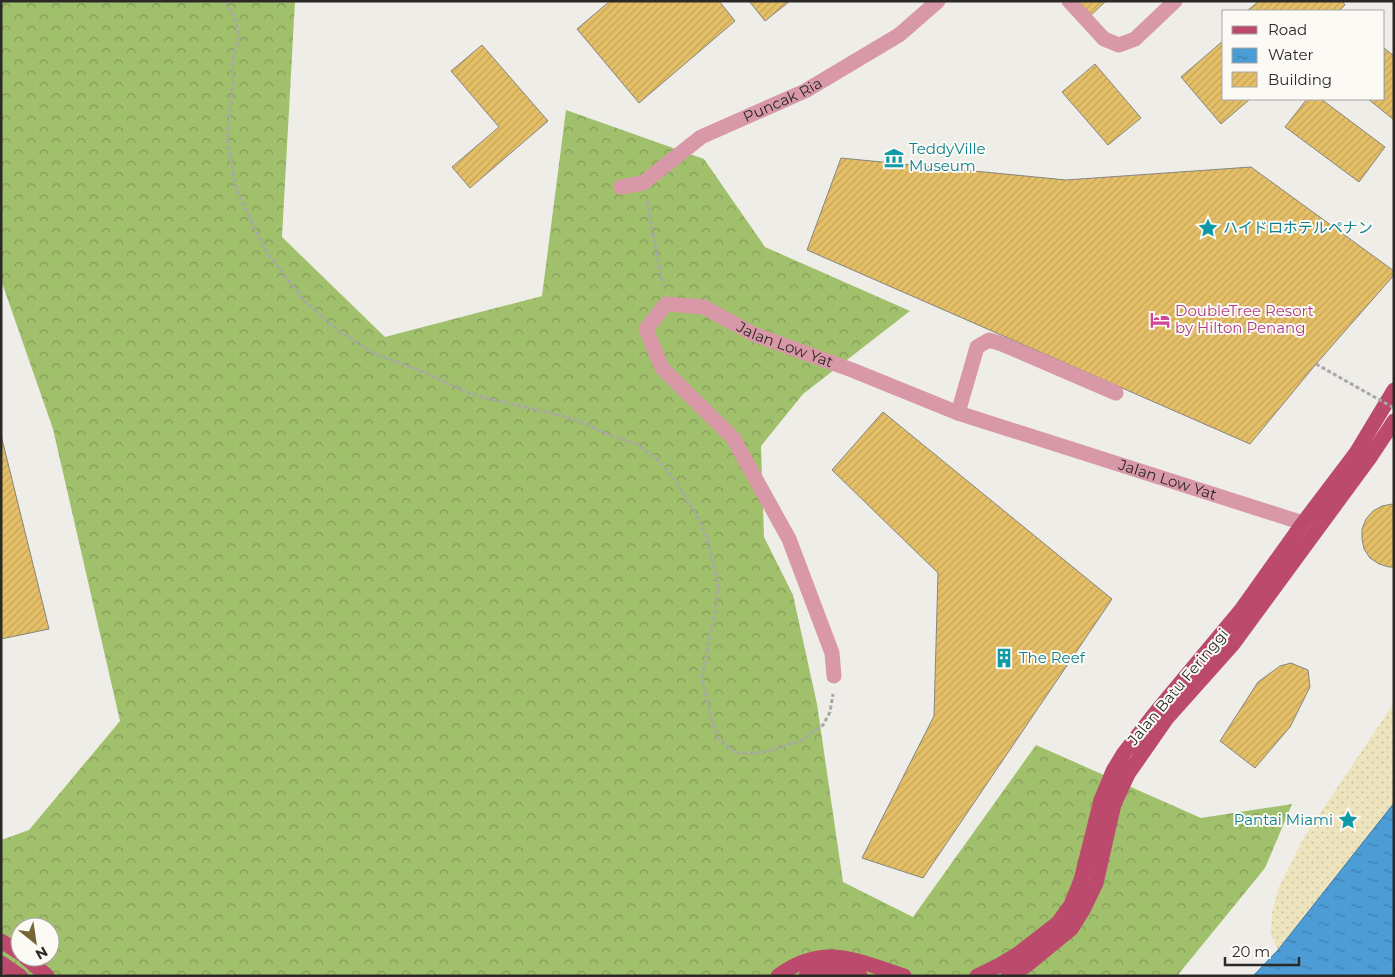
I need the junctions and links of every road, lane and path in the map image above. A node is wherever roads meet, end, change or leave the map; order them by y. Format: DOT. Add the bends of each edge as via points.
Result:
graph roads {
  1 [pos="225,1"];
  2 [pos="938,1"];
  3 [pos="1069,1"];
  4 [pos="1175,1"];
  5 [pos="643,183"];
  6 [pos="622,187"];
  7 [pos="666,304"];
  8 [pos="1316,364"];
  9 [pos="1394,390"];
  10 [pos="1116,393"];
  11 [pos="1394,408"];
  12 [pos="958,413"];
  13 [pos="1394,421"];
  14 [pos="1309,528"];
  15 [pos="834,676"];
  16 [pos="1,963"];
  17 [pos="37,967"];
  18 [pos="20,976"];
  19 [pos="47,976"];
  20 [pos="778,976"];
  21 [pos="806,976"];
  22 [pos="860,976"];
  23 [pos="904,976"];
  24 [pos="976,976"];
  25 [pos="1008,976"];
  1 -- 15 [label="path" via="236,21 239,39 232,60 227,137 236,188 267,253 302,298 328,323 373,353 473,395 582,422 637,444 659,461 698,518 713,562 718,584 716,606 702,678 718,738 735,753 761,753 802,740 816,730 830,712"];
  2 -- 5 [label="street, Puncak Ria" via="899,35 806,91 701,138"];
  3 -- 4 [label="street" via="1104,39 1119,45 1135,39"];
  5 -- 6 [label="street, Puncak Ria"];
  5 -- 7 [label="path"];
  7 -- 12 [label="street, Jalan Low Yat" via="704,306 753,334"];
  7 -- 15 [label="street" via="646,329 662,368 738,446 789,539 832,653"];
  8 -- 11 [label="path, bridge"];
  9 -- 14 [label="main road, Jalan Batu Feringgi"];
  10 -- 12 [label="street" via="989,340 976,347"];
  12 -- 14 [label="street, Jalan Low Yat"];
  13 -- 14 [label="main road, Jalan Batu Feringgi" via="1371,456"];
  14 -- 24 [label="main road, Jalan Batu Feringgi" via="1124,753 1101,800 1082,880 1071,905 1058,923 1018,954"];
  14 -- 25 [label="main road, Jalan Batu Feringgi" via="1233,644 1167,718 1128,774 1114,804 1096,883 1084,910 1071,929 1052,946"];
  16 -- 18 [label="main road"];
  17 -- 19 [label="main road"];
  20 -- 23 [label="main road" via="792,966 829,957 845,957"];
  21 -- 22 [label="main road" via="828,971"];
}
